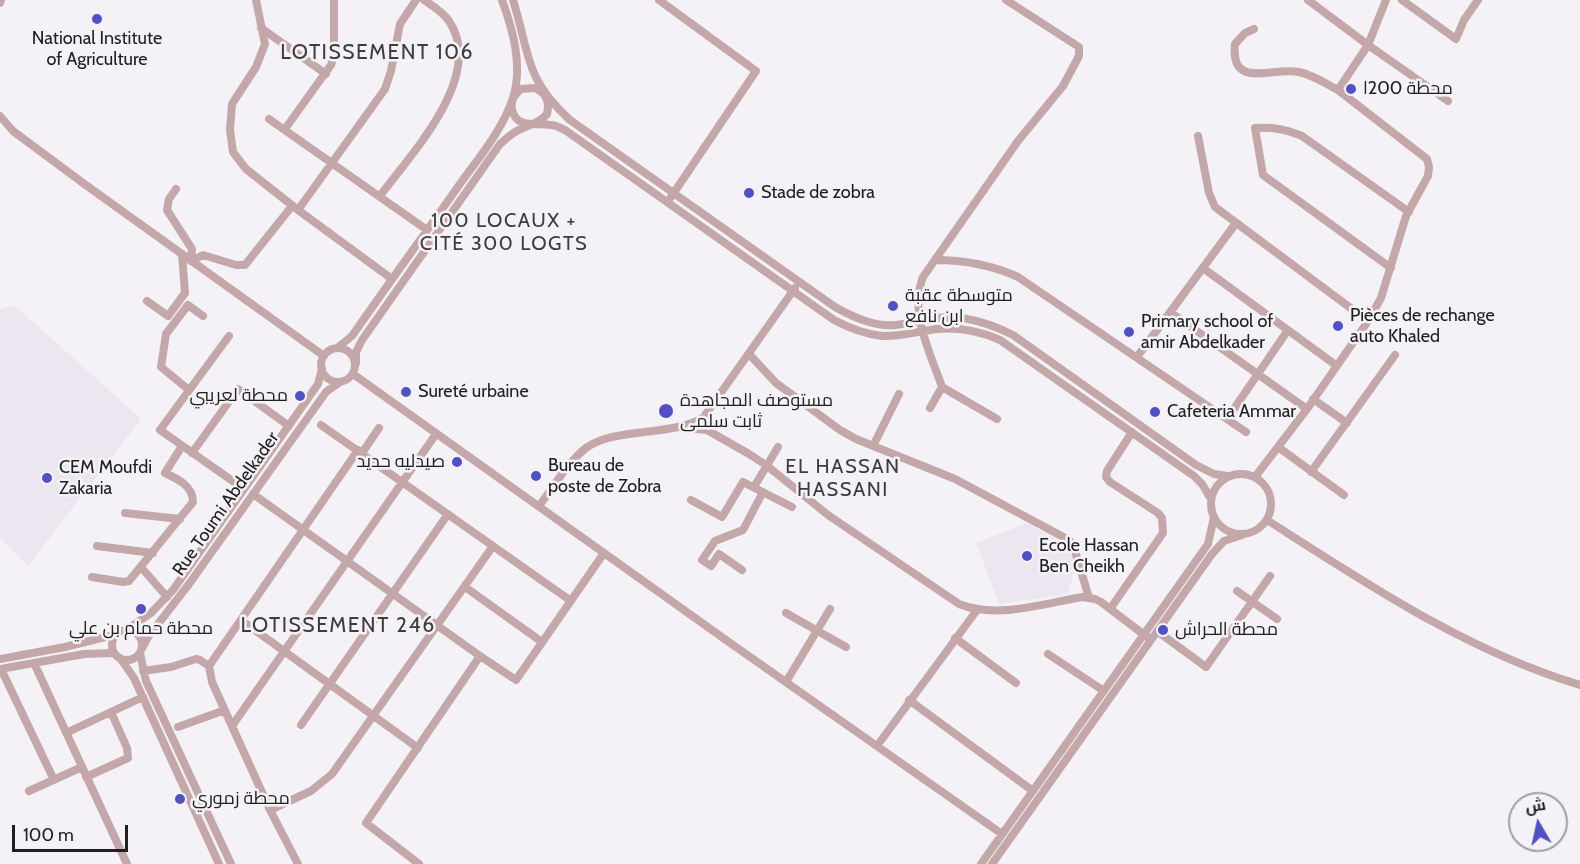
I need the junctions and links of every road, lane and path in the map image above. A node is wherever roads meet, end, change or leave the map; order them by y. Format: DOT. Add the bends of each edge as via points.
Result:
graph roads {
  1 [pos="256,0"];
  2 [pos="334,0"];
  3 [pos="416,0"];
  4 [pos="424,0"];
  5 [pos="502,0"];
  6 [pos="513,0"];
  7 [pos="658,0"];
  8 [pos="1006,0"];
  9 [pos="1308,0"];
  10 [pos="1386,0"];
  11 [pos="1402,0"];
  12 [pos="1478,0"];
  13 [pos="261,28"];
  14 [pos="1254,29"];
  15 [pos="1368,45"];
  16 [pos="326,74"];
  17 [pos="1338,90"];
  18 [pos="545,95"];
  19 [pos="513,98"];
  20 [pos="1448,101"];
  21 [pos="0,116"];
  22 [pos="269,119"];
  23 [pos="531,124"];
  24 [pos="285,129"];
  25 [pos="1198,136"];
  26 [pos="333,164"];
  27 [pos="177,189"];
  28 [pos="673,194"];
  29 [pos="380,196"];
  30 [pos="667,203"];
  31 [pos="295,208"];
  32 [pos="1408,212"];
  33 [pos="1236,223"];
  34 [pos="427,230"];
  35 [pos="182,254"];
  36 [pos="935,260"];
  37 [pos="191,261"];
  38 [pos="1203,268"];
  39 [pos="1391,268"];
  40 [pos="392,279"];
  41 [pos="800,283"];
  42 [pos="792,292"];
  43 [pos="147,301"];
  44 [pos="1170,312"];
  45 [pos="203,316"];
  46 [pos="920,321"];
  47 [pos="1368,321"];
  48 [pos="1288,330"];
  49 [pos="924,332"];
  50 [pos="229,336"];
  51 [pos="337,348"];
  52 [pos="749,354"];
  53 [pos="1395,355"];
  54 [pos="324,356"];
  55 [pos="1137,357"];
  56 [pos="356,363"];
  57 [pos="1337,366"];
  58 [pos="322,369"];
  59 [pos="353,374"];
  60 [pos="1257,374"];
  61 [pos="340,382"];
  62 [pos="942,387"];
  63 [pos="189,390"];
  64 [pos="900,394"];
  65 [pos="1314,399"];
  66 [pos="930,408"];
  67 [pos="1307,409"];
  68 [pos="710,410"];
  69 [pos="997,419"];
  70 [pos="1227,419"];
  71 [pos="1347,423"];
  72 [pos="321,424"];
  73 [pos="289,426"];
  74 [pos="380,428"];
  75 [pos="678,428"];
  76 [pos="711,432"];
  77 [pos="1132,432"];
  78 [pos="1246,432"];
  79 [pos="436,434"];
  80 [pos="182,446"];
  81 [pos="873,446"];
  82 [pos="778,447"];
  83 [pos="1278,447"];
  84 [pos="360,452"];
  85 [pos="192,453"];
  86 [pos="766,465"];
  87 [pos="1311,472"];
  88 [pos="1227,476"];
  89 [pos="1255,477"];
  90 [pos="402,482"];
  91 [pos="754,487"];
  92 [pos="249,492"];
  93 [pos="763,492"];
  94 [pos="1344,495"];
  95 [pos="1211,499"];
  96 [pos="691,500"];
  97 [pos="539,506"];
  98 [pos="792,507"];
  99 [pos="125,513"];
  100 [pos="448,514"];
  101 [pos="1214,517"];
  102 [pos="180,519"];
  103 [pos="1267,520"];
  104 [pos="303,530"];
  105 [pos="1245,534"];
  106 [pos="97,546"];
  107 [pos="493,546"];
  108 [pos="153,553"];
  109 [pos="604,553"];
  110 [pos="347,561"];
  111 [pos="141,567"];
  112 [pos="742,570"];
  113 [pos="1270,576"];
  114 [pos="92,577"];
  115 [pos="465,587"];
  116 [pos="1237,591"];
  117 [pos="393,594"];
  118 [pos="167,597"];
  119 [pos="1089,598"];
  120 [pos="571,601"];
  121 [pos="1252,602"];
  122 [pos="830,609"];
  123 [pos="1110,609"];
  124 [pos="977,610"];
  125 [pos="786,613"];
  126 [pos="1277,619"];
  127 [pos="241,620"];
  128 [pos="437,626"];
  129 [pos="126,630"];
  130 [pos="817,630"];
  131 [pos="1157,631"];
  132 [pos="117,634"];
  133 [pos="1147,637"];
  134 [pos="955,638"];
  135 [pos="542,642"];
  136 [pos="846,647"];
  137 [pos="141,651"];
  138 [pos="285,652"];
  139 [pos="1048,654"];
  140 [pos="117,656"];
  141 [pos="480,657"];
  142 [pos="0,659"];
  143 [pos="34,663"];
  144 [pos="209,666"];
  145 [pos="1,669"];
  146 [pos="143,670"];
  147 [pos="786,682"];
  148 [pos="1016,682"];
  149 [pos="329,684"];
  150 [pos="1580,685"];
  151 [pos="1104,691"];
  152 [pos="143,697"];
  153 [pos="909,700"];
  154 [pos="225,710"];
  155 [pos="111,712"];
  156 [pos="373,716"];
  157 [pos="301,725"];
  158 [pos="232,726"];
  159 [pos="177,728"];
  160 [pos="66,733"];
  161 [pos="877,746"];
  162 [pos="418,748"];
  163 [pos="82,767"];
  164 [pos="86,777"];
  165 [pos="54,780"];
  166 [pos="29,791"];
  167 [pos="1033,791"];
  168 [pos="270,810"];
  169 [pos="1002,834"];
  170 [pos="127,864"];
  171 [pos="219,864"];
  172 [pos="231,864"];
  173 [pos="298,864"];
  174 [pos="419,864"];
  175 [pos="981,864"];
  176 [pos="992,864"];
  1 -- 13 [label="street"];
  2 -- 16 [label="street" via="334,55"];
  3 -- 26 [label="street" via="400,24 385,89"];
  4 -- 29 [label="street" via="452,26 458,49 456,78 441,110"];
  5 -- 19 [label="street" via="517,55"];
  6 -- 18 [label="street" via="529,62"];
  7 -- 28 [label="street" via="756,71"];
  8 -- 36 [label="street" via="1079,47 1079,56 1063,86 1018,141"];
  9 -- 15 [label="street"];
  10 -- 15 [label="street"];
  11 -- 12 [label="street" via="1456,39"];
  13 -- 16 [label="street"];
  13 -- 31 [label="street" via="263,53 232,104 233,152 246,170"];
  14 -- 17 [label="street" via="1235,44 1236,60 1245,72 1298,72"];
  15 -- 17 [label="street"];
  15 -- 20 [label="street"];
  16 -- 24 [label="street"];
  17 -- 32 [label="street" via="1427,159 1428,176"];
  18 -- 19 [label="street" via="528,87"];
  18 -- 23 [label="street" via="547,114"];
  18 -- 28 [label="street" via="570,120"];
  19 -- 23 [label="street" via="514,116"];
  19 -- 34 [label="street" via="495,134"];
  21 -- 35 [label="street" via="13,131"];
  22 -- 24 [label="street"];
  23 -- 30 [label="street" via="565,130"];
  23 -- 56 [label="street" via="500,144 362,340"];
  24 -- 26 [label="street"];
  25 -- 33 [label="street" via="1211,201"];
  26 -- 29 [label="street"];
  26 -- 31 [label="street"];
  27 -- 37 [label="street" via="167,210 192,249"];
  28 -- 30 [label="street"];
  28 -- 41 [label="street"];
  29 -- 34 [label="street"];
  30 -- 42 [label="street"];
  31 -- 37 [label="street" via="245,265 203,255"];
  31 -- 40 [label="street"];
  32 -- 39 [label="street"];
  32 -- 39 [label="street" via="1302,136 1273,127 1255,128 1263,175"];
  33 -- 38 [label="street"];
  33 -- 47 [label="street"];
  34 -- 40 [label="street"];
  35 -- 37 [label="street"];
  35 -- 43 [label="street" via="184,293 168,316"];
  36 -- 46 [label="street" via="919,288"];
  36 -- 55 [label="street" via="978,264 1018,278"];
  37 -- 54 [label="street"];
  38 -- 44 [label="street"];
  38 -- 48 [label="street"];
  39 -- 47 [label="street"];
  40 -- 51 [label="street" via="352,336"];
  41 -- 42 [label="street"];
  41 -- 46 [label="street" via="834,307 862,320 894,325"];
  42 -- 49 [label="street" via="834,320 866,333 897,336"];
  42 -- 52 [label="street"];
  44 -- 55 [label="street"];
  44 -- 60 [label="street"];
  45 -- 63 [label="street" via="188,305 166,334 161,367"];
  46 -- 49 [label="street"];
  46 -- 88 [label="street" via="964,318 1001,329 1196,465"];
  47 -- 57 [label="street"];
  48 -- 57 [label="street"];
  48 -- 60 [label="street"];
  49 -- 62 [label="street"];
  49 -- 77 [label="street" via="967,329 1000,340"];
  50 -- 63 [label="street"];
  51 -- 54 [label="street"];
  51 -- 56 [label="street" via="350,352"];
  52 -- 68 [label="street"];
  52 -- 81 [label="street" via="794,397 856,440"];
  53 -- 71 [label="street"];
  54 -- 58 [label="street"];
  55 -- 70 [label="street"];
  56 -- 59 [label="street"];
  57 -- 65 [label="street"];
  58 -- 61 [label="street" via="329,379"];
  58 -- 73 [label="street, Rue Toumi Abdelkader" via="318,384"];
  59 -- 61 [label="street"];
  59 -- 79 [label="street"];
  60 -- 67 [label="street"];
  60 -- 70 [label="street"];
  61 -- 92 [label="street, Rue Toumi Abdelkader" via="326,392"];
  62 -- 66 [label="street"];
  62 -- 69 [label="street"];
  63 -- 80 [label="street" via="160,430"];
  64 -- 81 [label="street"];
  65 -- 67 [label="street"];
  65 -- 71 [label="street"];
  67 -- 83 [label="street"];
  68 -- 75 [label="street" via="695,422"];
  68 -- 76 [label="street" via="707,422"];
  70 -- 78 [label="street"];
  71 -- 87 [label="street"];
  72 -- 84 [label="street"];
  73 -- 85 [label="street" via="238,389"];
  73 -- 92 [label="street, Rue Toumi Abdelkader"];
  74 -- 84 [label="street"];
  75 -- 76 [label="street"];
  75 -- 97 [label="street" via="593,443"];
  76 -- 86 [label="street"];
  77 -- 95 [label="street" via="1194,476"];
  77 -- 123 [label="street" via="1106,477 1158,513 1163,532"];
  79 -- 90 [label="street"];
  79 -- 97 [label="street"];
  80 -- 85 [label="street"];
  80 -- 102 [label="street" via="165,473 183,481 193,496"];
  81 -- 119 [label="street" via="955,479 1069,540"];
  82 -- 86 [label="street"];
  83 -- 87 [label="street"];
  83 -- 89 [label="street"];
  84 -- 90 [label="street"];
  84 -- 104 [label="street"];
  85 -- 92 [label="street"];
  86 -- 91 [label="street"];
  86 -- 124 [label="street" via="828,515 946,597"];
  87 -- 94 [label="street"];
  88 -- 89 [label="street" via="1238,473"];
  88 -- 95 [label="street" via="1219,482"];
  89 -- 103 [label="street" via="1271,495"];
  90 -- 100 [label="street"];
  90 -- 110 [label="street"];
  91 -- 93 [label="street"];
  91 -- 96 [label="street" via="743,482 722,517"];
  92 -- 104 [label="street"];
  92 -- 118 [label="street, Rue Toumi Abdelkader"];
  92 -- 137 [label="street, Rue Toumi Abdelkader"];
  93 -- 98 [label="street"];
  93 -- 112 [label="street" via="743,530 715,541 702,560 711,566 719,554"];
  95 -- 101 [label="street"];
  97 -- 109 [label="street"];
  99 -- 102 [label="street"];
  100 -- 107 [label="street"];
  100 -- 117 [label="street"];
  101 -- 105 [label="street" via="1225,529"];
  101 -- 133 [label="street" via="1208,544"];
  102 -- 108 [label="street"];
  103 -- 105 [label="street"];
  103 -- 150 [label="street" via="1451,632"];
  104 -- 110 [label="street"];
  104 -- 127 [label="street"];
  105 -- 131 [label="street" via="1224,541 1212,554"];
  106 -- 108 [label="street"];
  107 -- 115 [label="street"];
  107 -- 120 [label="street"];
  108 -- 111 [label="street"];
  109 -- 120 [label="street"];
  109 -- 147 [label="street"];
  110 -- 117 [label="street"];
  110 -- 138 [label="street"];
  111 -- 114 [label="street" via="129,581"];
  111 -- 118 [label="street"];
  113 -- 121 [label="street"];
  115 -- 128 [label="street"];
  115 -- 135 [label="street"];
  116 -- 121 [label="street"];
  117 -- 128 [label="street"];
  117 -- 149 [label="street"];
  118 -- 129 [label="street, Rue Toumi Abdelkader"];
  119 -- 123 [label="street"];
  119 -- 124 [label="street" via="997,611"];
  120 -- 135 [label="street"];
  121 -- 126 [label="street"];
  121 -- 131 [label="street" via="1206,667"];
  122 -- 130 [label="street"];
  123 -- 133 [label="street"];
  124 -- 134 [label="street"];
  125 -- 130 [label="street"];
  127 -- 138 [label="street"];
  127 -- 144 [label="street"];
  128 -- 141 [label="street"];
  128 -- 156 [label="street"];
  129 -- 132 [label="street"];
  129 -- 137 [label="street" via="140,637"];
  130 -- 136 [label="street"];
  130 -- 147 [label="street"];
  131 -- 133 [label="street"];
  132 -- 140 [label="street" via="112,643"];
  132 -- 142 [label="street"];
  133 -- 151 [label="street"];
  133 -- 176 [label="street"];
  134 -- 148 [label="street"];
  134 -- 153 [label="street"];
  135 -- 141 [label="street" via="516,680"];
  137 -- 140 [label="street" via="132,660"];
  137 -- 146 [label="street"];
  138 -- 149 [label="street"];
  138 -- 158 [label="street"];
  139 -- 151 [label="street"];
  140 -- 143 [label="street" via="84,654"];
  140 -- 152 [label="street" via="129,668"];
  141 -- 162 [label="street"];
  143 -- 145 [label="street"];
  143 -- 160 [label="street"];
  144 -- 146 [label="street" via="196,659"];
  144 -- 154 [label="street"];
  145 -- 165 [label="street"];
  146 -- 172 [label="street"];
  147 -- 161 [label="street"];
  149 -- 156 [label="street"];
  149 -- 157 [label="street"];
  151 -- 167 [label="street"];
  152 -- 155 [label="street"];
  152 -- 171 [label="street"];
  153 -- 161 [label="street"];
  153 -- 167 [label="street"];
  154 -- 158 [label="street"];
  154 -- 159 [label="street"];
  155 -- 160 [label="street"];
  155 -- 164 [label="street" via="128,758"];
  156 -- 162 [label="street"];
  156 -- 168 [label="street" via="323,783"];
  158 -- 168 [label="street"];
  160 -- 163 [label="street"];
  161 -- 169 [label="street"];
  162 -- 174 [label="street" via="366,823"];
  163 -- 164 [label="street"];
  163 -- 165 [label="street"];
  164 -- 170 [label="street"];
  165 -- 166 [label="street"];
  167 -- 169 [label="street"];
  168 -- 173 [label="street"];
  169 -- 175 [label="street"];
}
